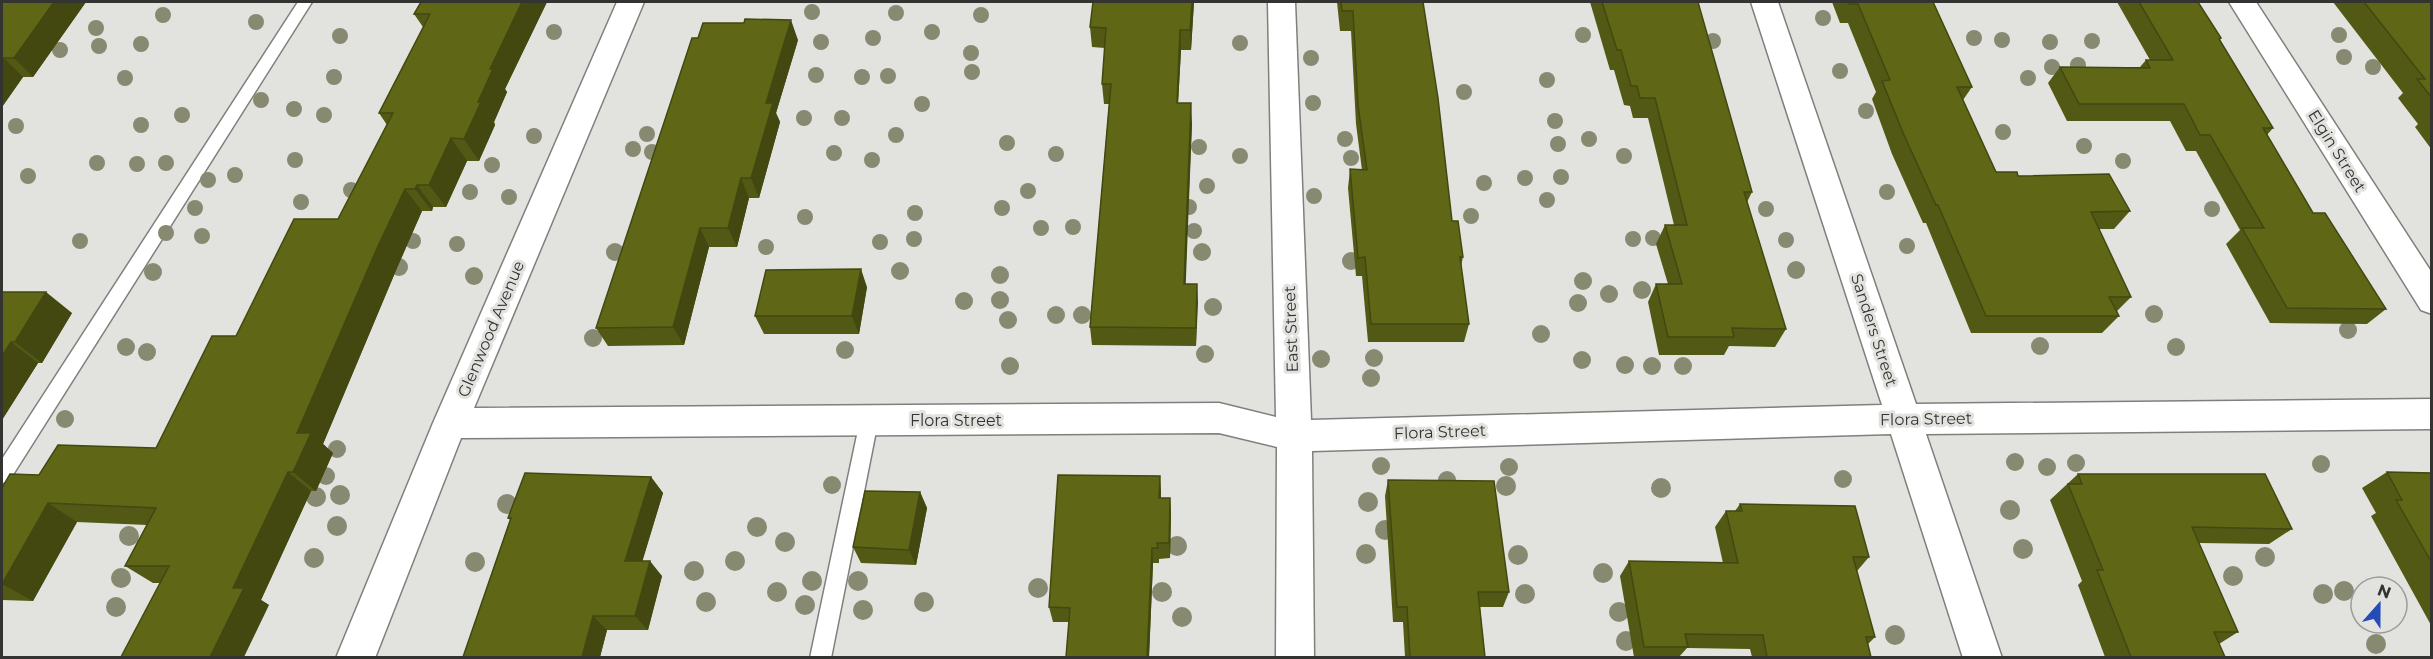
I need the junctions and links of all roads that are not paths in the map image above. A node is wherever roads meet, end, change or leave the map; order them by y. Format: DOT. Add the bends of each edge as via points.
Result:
graph roads {
  1 [pos="305,2"];
  2 [pos="630,2"];
  3 [pos="1281,2"];
  4 [pos="1765,2"];
  5 [pos="2242,2"];
  6 [pos="2432,301"];
  7 [pos="2432,414"];
  8 [pos="1903,419"];
  9 [pos="869,421"];
  10 [pos="450,423"];
  11 [pos="1294,436"];
  12 [pos="2,476"];
  13 [pos="355,657"];
  14 [pos="820,657"];
  15 [pos="1295,657"];
  16 [pos="1983,657"];
  1 -- 12 [label="lane"];
  2 -- 10 [label="street, Glenwood Avenue"];
  3 -- 11 [label="street, East Street"];
  4 -- 8 [label="street, Sanders Street"];
  5 -- 6 [label="street, Elgin Street"];
  7 -- 8 [label="street, Flora Street"];
  8 -- 11 [label="street, Flora Street"];
  8 -- 16 [label="street, Sanders Street"];
  9 -- 10 [label="street, Flora Street"];
  9 -- 11 [label="street, Flora Street" via="1219,418"];
  9 -- 14 [label="lane"];
  10 -- 13 [label="street, Glenwood Avenue"];
  11 -- 15 [label="street, East Street"];
}
